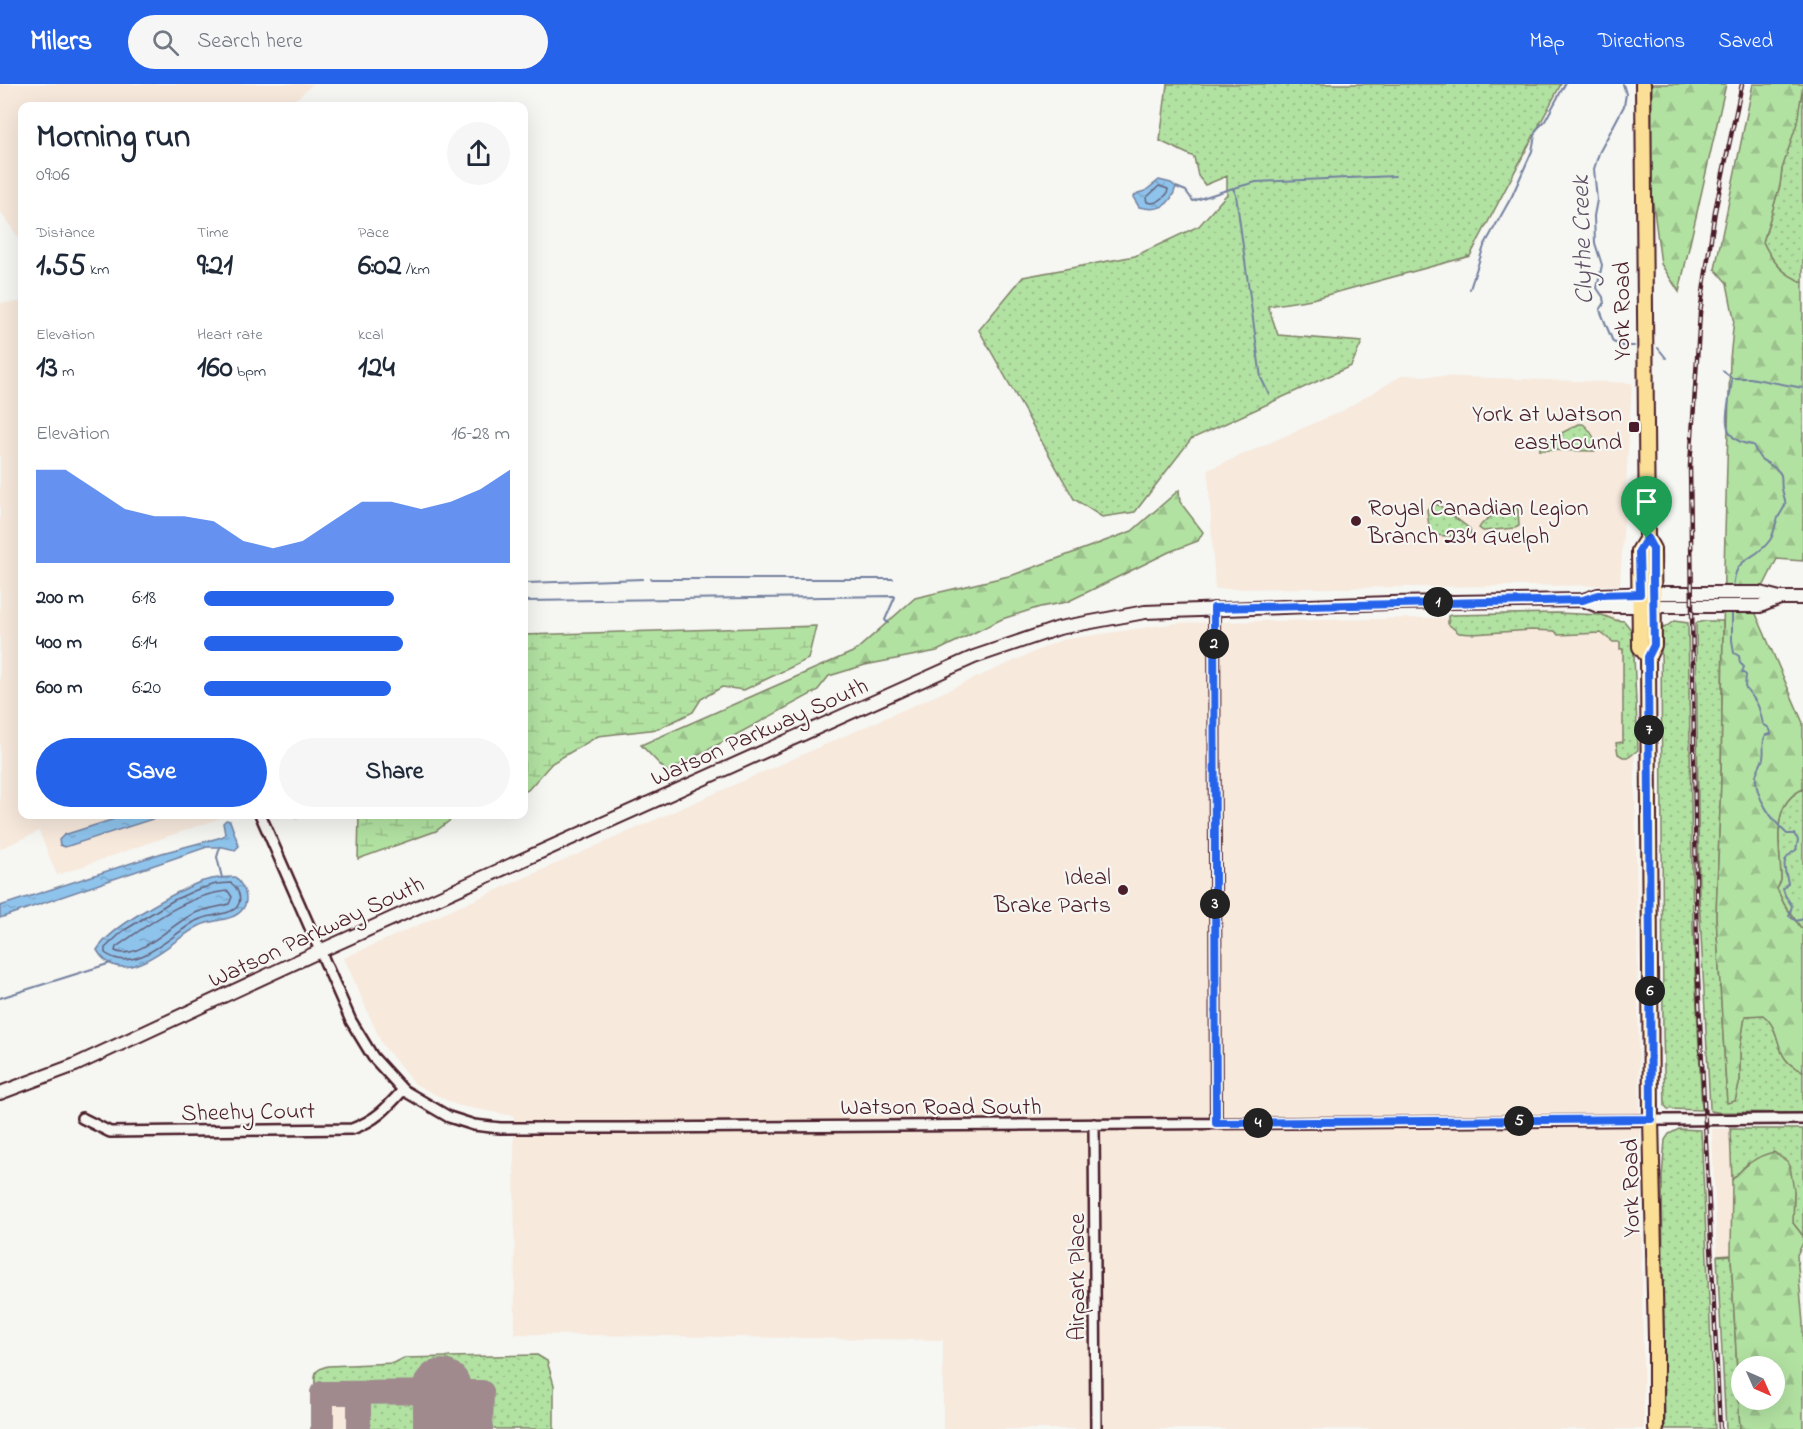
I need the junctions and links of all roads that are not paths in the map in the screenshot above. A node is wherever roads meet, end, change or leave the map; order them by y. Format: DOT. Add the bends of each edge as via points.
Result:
graph roads {
  1 [pos="1643,84"];
  2 [pos="1780,598"];
  3 [pos="1803,598"];
  4 [pos="1647,600"];
  5 [pos="1214,608"];
  6 [pos="262,819"];
  7 [pos="320,951"];
  8 [pos="403,1090"];
  9 [pos="0,1093"];
  10 [pos="82,1118"];
  11 [pos="1651,1119"];
  12 [pos="1803,1119"];
  13 [pos="1216,1123"];
  14 [pos="1094,1124"];
  15 [pos="1096,1429"];
  16 [pos="1656,1429"];
  1 -- 4 [label="main road, York Road" via="1647,538 1653,549"];
  2 -- 3 [label="main road"];
  2 -- 4 [label="main road" via="1760,593 1711,593"];
  2 -- 4 [label="main road" via="1760,606 1712,607"];
  4 -- 5 [label="main road, Watson Parkway South" via="1598,606 1583,600"];
  4 -- 11 [label="main road, York Road" via="1640,647 1648,657"];
  5 -- 7 [label="main road, Watson Parkway South" via="1145,612 1059,628 974,657"];
  5 -- 13 [label="street"];
  6 -- 7 [label="street, Watson Road South"];
  7 -- 8 [label="street, Watson Road South" via="351,1021 373,1057"];
  7 -- 9 [label="main road, Watson Parkway South" via="75,1065"];
  8 -- 10 [label="street, Sheehy Court" via="369,1123 352,1129 110,1132"];
  8 -- 14 [label="street, Watson Road South" via="449,1117 500,1128"];
  11 -- 12 [label="street, Watson Road South"];
  11 -- 13 [label="street, Watson Road South"];
  11 -- 16 [label="main road, York Road"];
  13 -- 14 [label="street, Watson Road South"];
  14 -- 15 [label="street, Airpark Place"];
}
